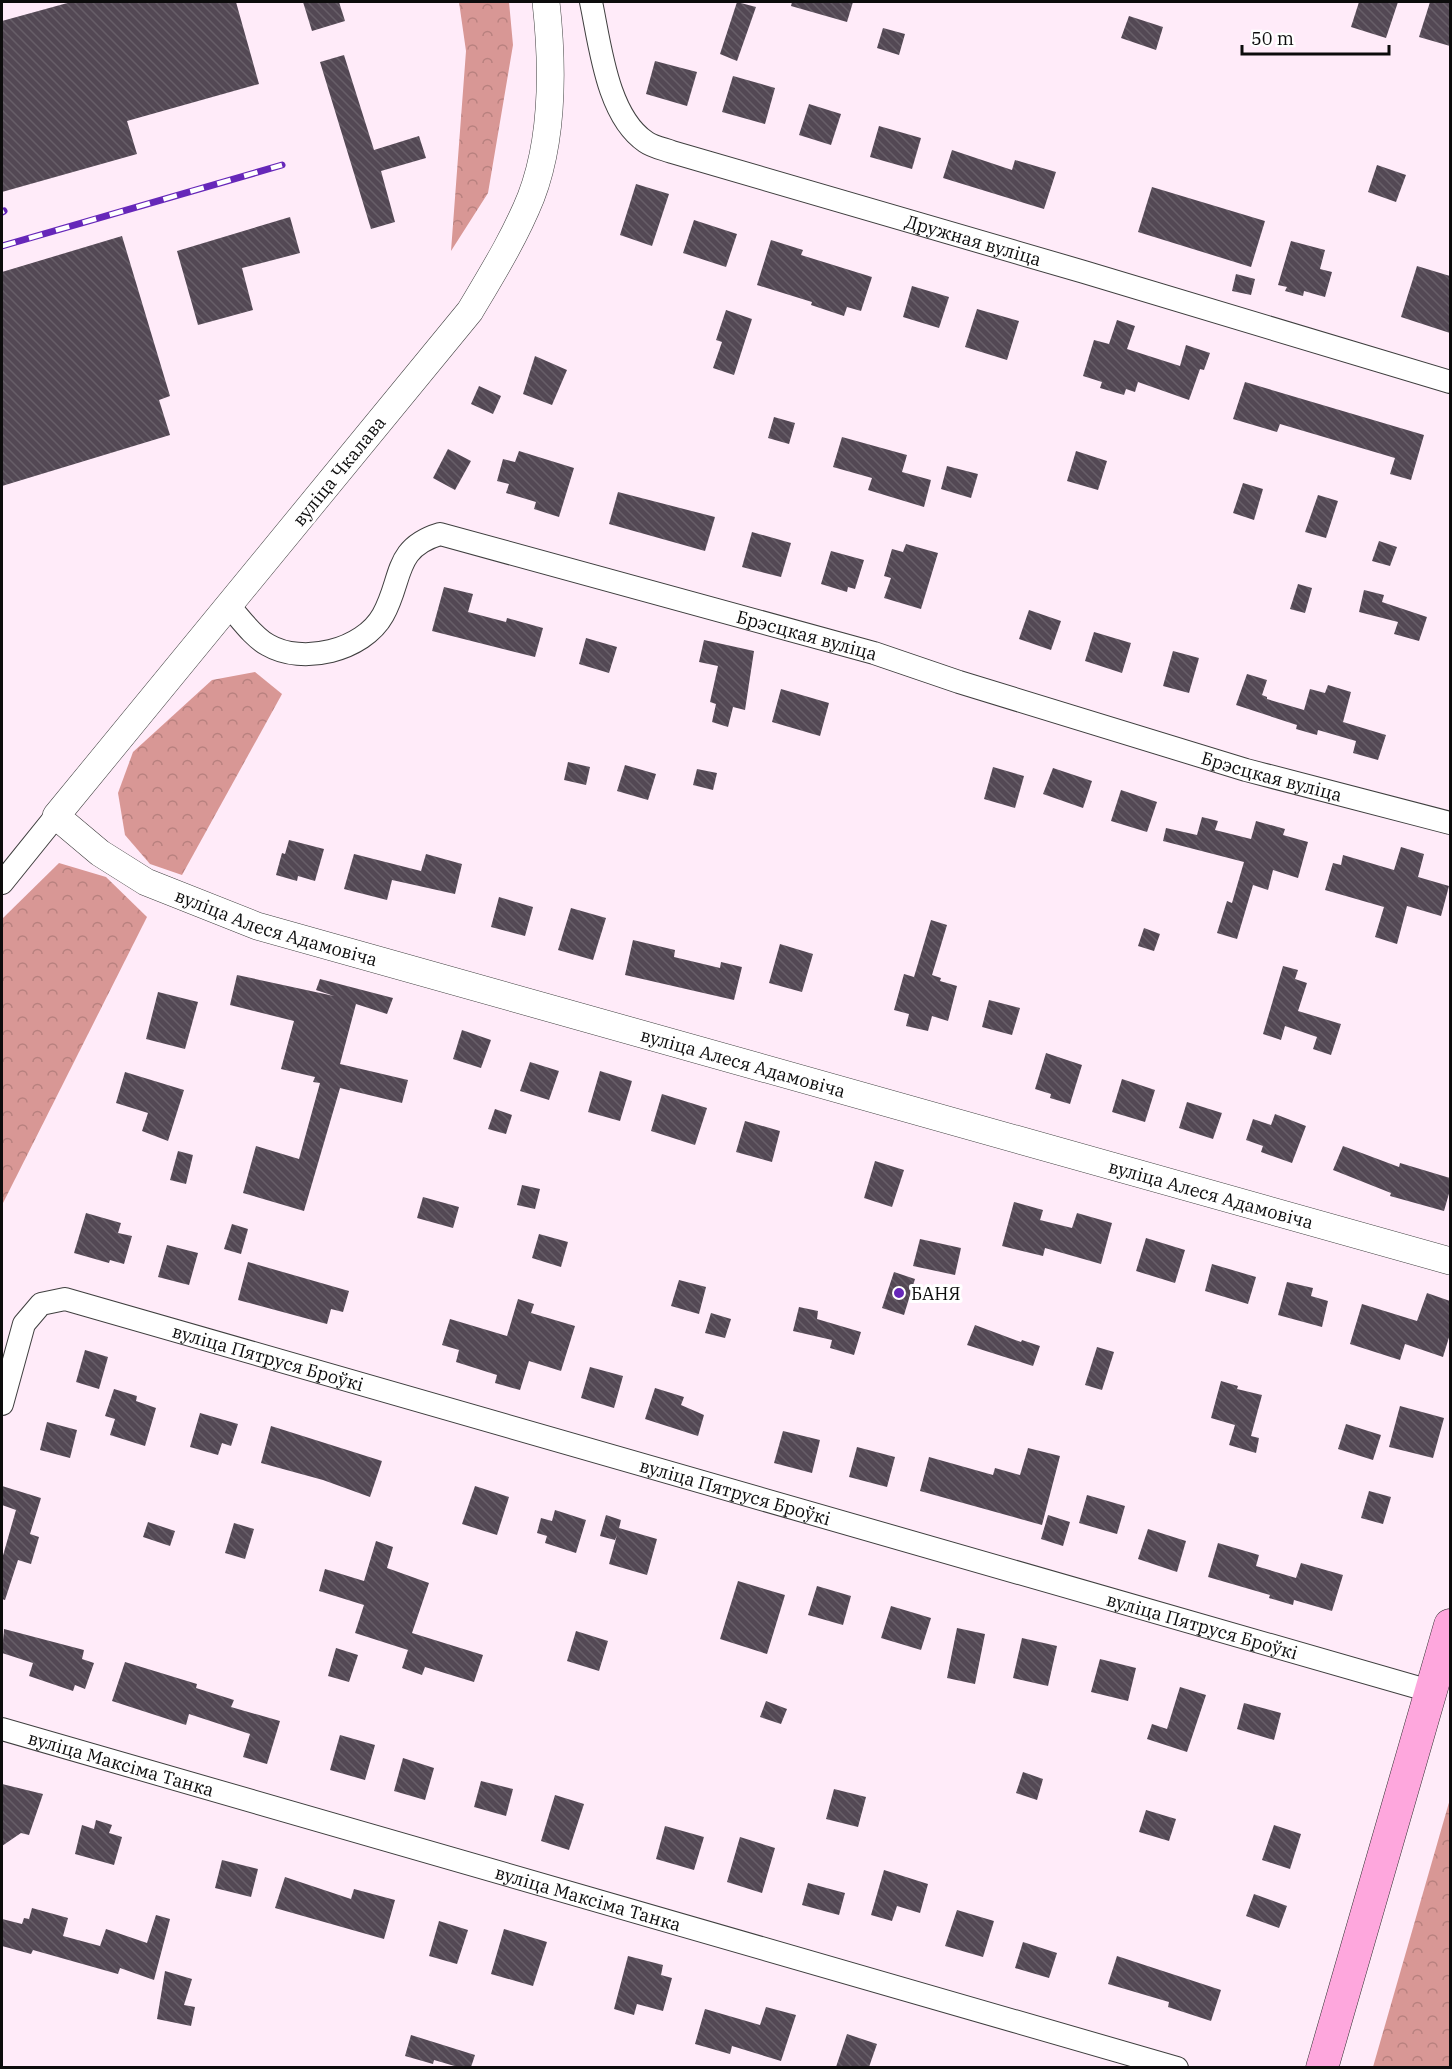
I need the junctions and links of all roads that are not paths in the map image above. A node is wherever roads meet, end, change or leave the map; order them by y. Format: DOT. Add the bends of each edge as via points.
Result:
graph roads {
  1 [pos="546,2"];
  2 [pos="591,2"];
  3 [pos="1450,382"];
  4 [pos="229,606"];
  5 [pos="56,816"];
  6 [pos="1450,823"];
  7 [pos="2,883"];
  8 [pos="1450,1262"];
  9 [pos="2,1404"];
  10 [pos="1450,1625"];
  11 [pos="1430,1691"];
  12 [pos="2,1729"];
  13 [pos="1177,2067"];
  14 [pos="1322,2067"];
  1 -- 4 [label="street, вуліца Чкалава" via="550,67 542,160 531,197 513,235 470,310"];
  2 -- 3 [label="street, Дружная вуліца" via="609,84 625,120 646,142"];
  4 -- 5 [label="street, вуліца Чкалава"];
  4 -- 6 [label="street, Брэсцкая вуліца" via="266,644 286,653 340,649 382,617 406,555 421,540 440,534 874,653 1236,768"];
  5 -- 7 [label="street, вуліца Чкалава"];
  5 -- 8 [label="street, вуліца Алеся Адамовіча" via="100,854 146,882 257,926"];
  9 -- 11 [label="street, вуліца Пятруся Броўкі" via="24,1324 41,1304 65,1299"];
  10 -- 11 [label="main road"];
  11 -- 14 [label="main road"];
  12 -- 13 [label="street, вуліца Максіма Танка"];
}
